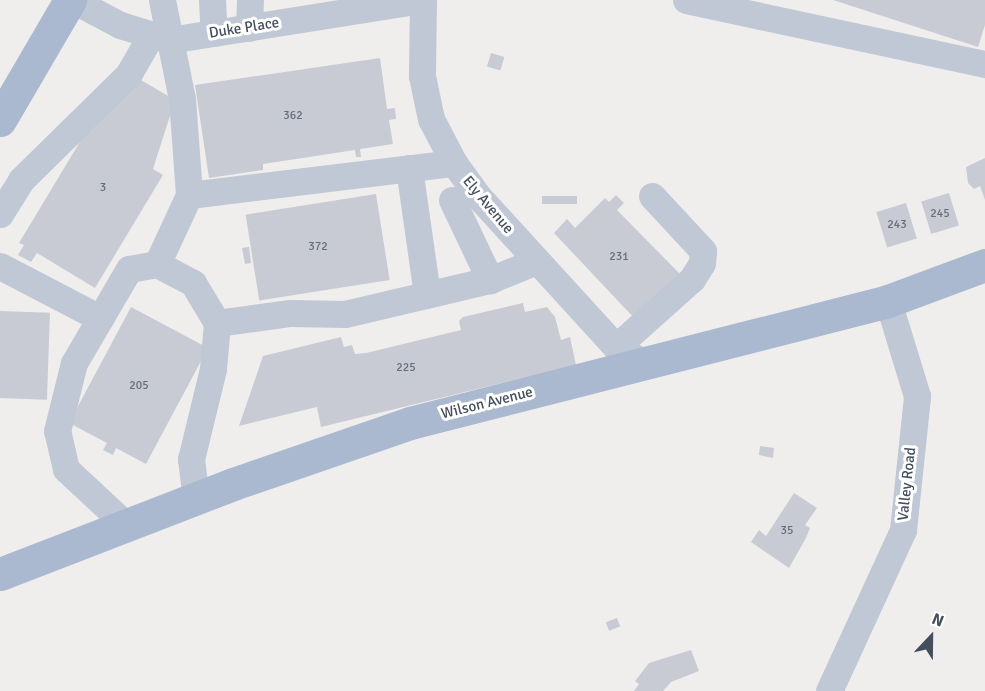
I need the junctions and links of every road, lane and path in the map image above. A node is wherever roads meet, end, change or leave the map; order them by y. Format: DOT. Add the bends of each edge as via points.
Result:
graph roads {
  1 [pos="72,0"];
  2 [pos="162,0"];
  3 [pos="212,0"];
  4 [pos="250,0"];
  5 [pos="422,0"];
  6 [pos="687,0"];
  7 [pos="318,8"];
  8 [pos="288,11"];
  9 [pos="249,28"];
  10 [pos="214,33"];
  11 [pos="160,38"];
  12 [pos="985,64"];
  13 [pos="0,120"];
  14 [pos="454,163"];
  15 [pos="409,168"];
  16 [pos="189,195"];
  17 [pos="652,196"];
  18 [pos="452,200"];
  19 [pos="0,214"];
  20 [pos="536,261"];
  21 [pos="157,264"];
  22 [pos="985,265"];
  23 [pos="0,266"];
  24 [pos="490,280"];
  25 [pos="427,295"];
  26 [pos="888,301"];
  27 [pos="100,318"];
  28 [pos="217,323"];
  29 [pos="616,347"];
  30 [pos="645,363"];
  31 [pos="196,498"];
  32 [pos="126,525"];
  33 [pos="0,574"];
  34 [pos="828,691"];
  1 -- 11 [label="street, Duke Place" via="120,25"];
  1 -- 13 [label="main road"];
  2 -- 11 [label="street"];
  3 -- 10 [label="street"];
  4 -- 9 [label="street"];
  5 -- 7 [label="street, Duke Place"];
  5 -- 14 [label="street, Ely Avenue" via="422,76 431,119"];
  6 -- 12 [label="street"];
  7 -- 8 [label="street, Duke Place"];
  8 -- 9 [label="street, Duke Place"];
  9 -- 10 [label="street, Duke Place"];
  10 -- 11 [label="street, Duke Place"];
  11 -- 16 [label="street" via="182,99"];
  11 -- 19 [label="street" via="128,75 21,180"];
  14 -- 15 [label="street"];
  14 -- 20 [label="street, Ely Avenue"];
  15 -- 16 [label="street"];
  15 -- 25 [label="street"];
  16 -- 21 [label="street"];
  17 -- 29 [label="street" via="703,251 702,263 692,279"];
  18 -- 24 [label="street"];
  20 -- 24 [label="street"];
  20 -- 29 [label="street, Ely Avenue"];
  21 -- 27 [label="street" via="129,269"];
  21 -- 28 [label="street" via="193,283"];
  22 -- 26 [label="main road, Wilson Avenue"];
  23 -- 27 [label="street"];
  24 -- 25 [label="street"];
  25 -- 28 [label="street" via="345,314 290,313"];
  26 -- 30 [label="main road, Wilson Avenue"];
  26 -- 34 [label="street, Valley Road" via="917,396 903,530"];
  27 -- 32 [label="street" via="74,363 57,431 66,469"];
  28 -- 31 [label="street" via="213,369 191,459"];
  29 -- 30 [label="street, Ely Avenue"];
  30 -- 31 [label="main road, Wilson Avenue" via="410,423"];
  31 -- 32 [label="main road, Wilson Avenue"];
  32 -- 33 [label="main road, Wilson Avenue"];
}
